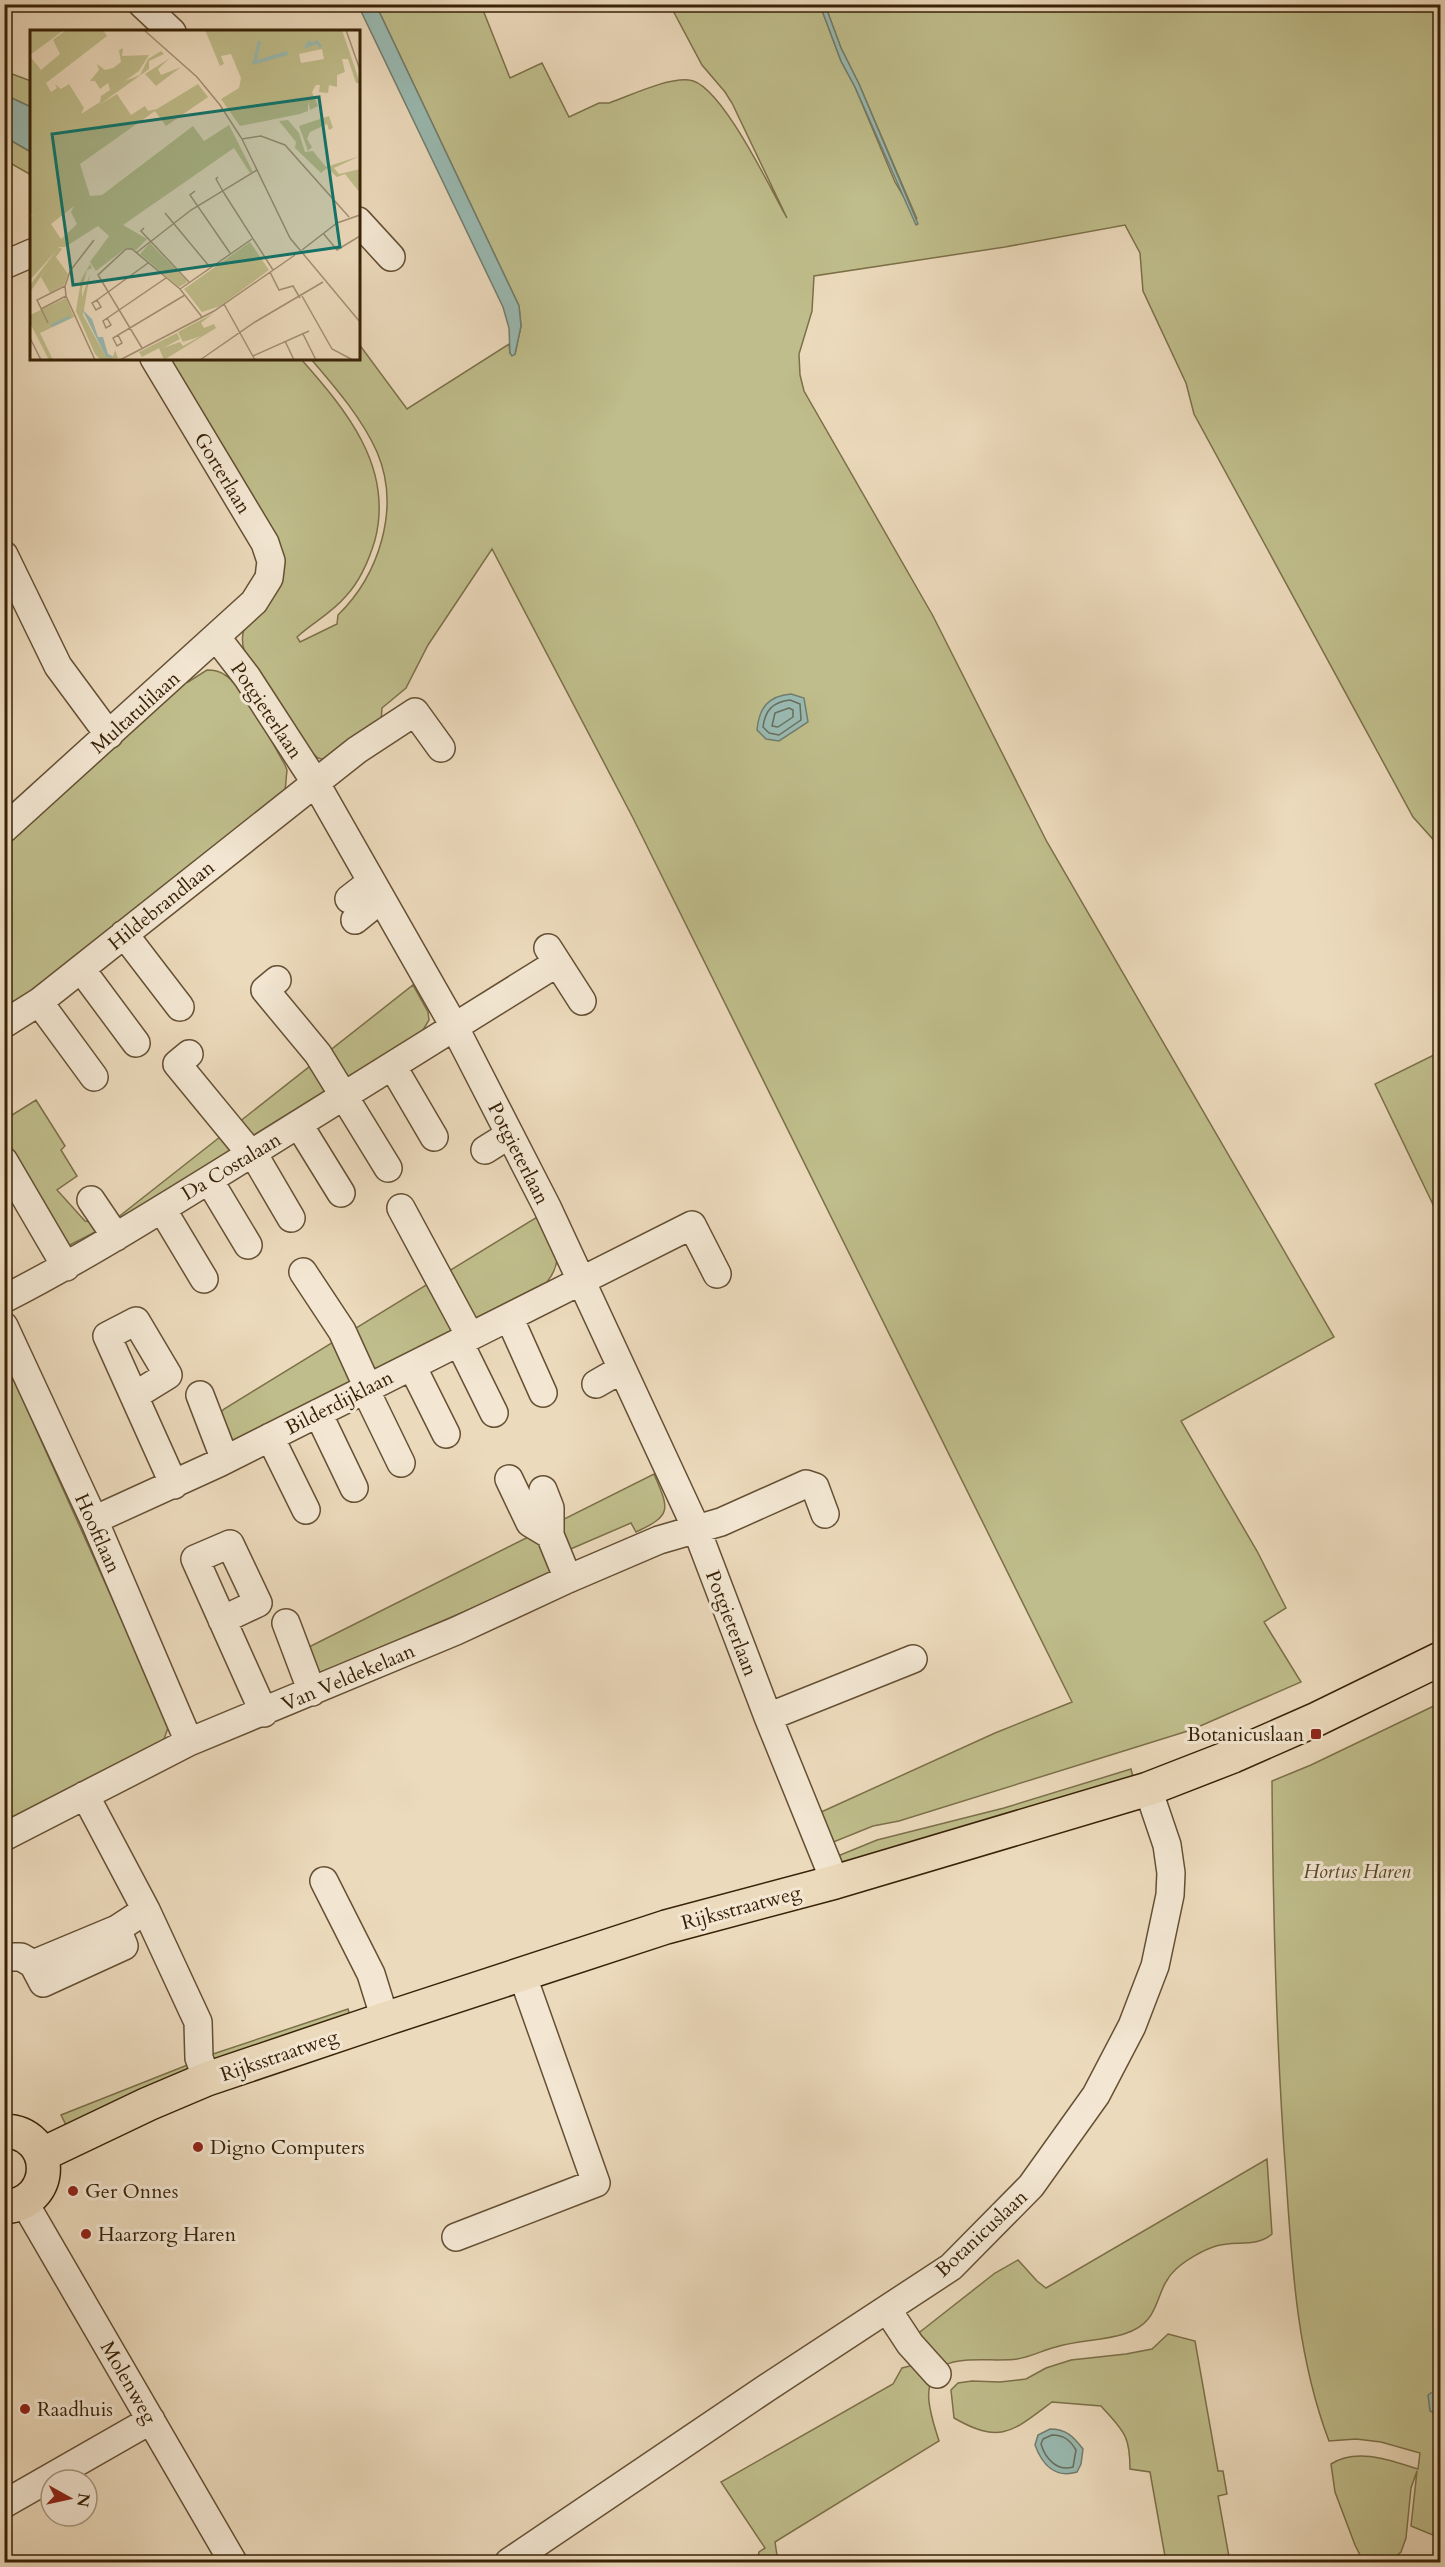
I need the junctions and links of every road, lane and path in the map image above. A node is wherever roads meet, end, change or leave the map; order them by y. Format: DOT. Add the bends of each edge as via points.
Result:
graph roads {
  1 [pos="142,4"];
  2 [pos="170,30"];
  3 [pos="360,222"];
  4 [pos="30,254"];
  5 [pos="391,257"];
  6 [pos="4,266"];
  7 [pos="155,360"];
  8 [pos="4,555"];
  9 [pos="262,592"];
  10 [pos="217,638"];
  11 [pos="109,735"];
  12 [pos="441,748"];
  13 [pos="315,782"];
  14 [pos="4,829"];
  15 [pos="376,891"];
  16 [pos="352,910"];
  17 [pos="124,934"];
  18 [pos="81,969"];
  19 [pos="277,980"];
  20 [pos="582,1001"];
  21 [pos="39,1002"];
  22 [pos="180,1007"];
  23 [pos="4,1024"];
  24 [pos="454,1026"];
  25 [pos="136,1043"];
  26 [pos="189,1054"];
  27 [pos="393,1067"];
  28 [pos="94,1077"];
  29 [pos="345,1096"];
  30 [pos="299,1125"];
  31 [pos="434,1137"];
  32 [pos="252,1154"];
  33 [pos="4,1161"];
  34 [pos="388,1168"];
  35 [pos="209,1180"];
  36 [pos="341,1193"];
  37 [pos="90,1200"];
  38 [pos="401,1208"];
  39 [pos="162,1209"];
  40 [pos="291,1218"];
  41 [pos="116,1237"];
  42 [pos="248,1245"];
  43 [pos="66,1267"];
  44 [pos="303,1272"];
  45 [pos="717,1274"];
  46 [pos="204,1279"];
  47 [pos="582,1280"];
  48 [pos="4,1299"];
  49 [pos="509,1317"];
  50 [pos="4,1326"];
  51 [pos="465,1339"];
  52 [pos="412,1366"];
  53 [pos="622,1369"];
  54 [pos="596,1384"];
  55 [pos="366,1389"];
  56 [pos="543,1393"];
  57 [pos="200,1395"];
  58 [pos="134,1396"];
  59 [pos="318,1413"];
  60 [pos="495,1413"];
  61 [pos="446,1434"];
  62 [pos="270,1437"];
  63 [pos="225,1460"];
  64 [pos="401,1462"];
  65 [pos="509,1479"];
  66 [pos="174,1485"];
  67 [pos="354,1488"];
  68 [pos="543,1490"];
  69 [pos="306,1510"];
  70 [pos="825,1514"];
  71 [pos="94,1520"];
  72 [pos="696,1528"];
  73 [pos="550,1535"];
  74 [pos="568,1579"];
  75 [pos="222,1620"];
  76 [pos="286,1623"];
  77 [pos="913,1659"];
  78 [pos="1440,1659"];
  79 [pos="312,1692"];
  80 [pos="264,1713"];
  81 [pos="768,1717"];
  82 [pos="189,1742"];
  83 [pos="1148,1789"];
  84 [pos="85,1796"];
  85 [pos="4,1837"];
  86 [pos="324,1881"];
  87 [pos="835,1882"];
  88 [pos="146,1910"];
  89 [pos="4,1957"];
  90 [pos="522,1974"];
  91 [pos="385,2019"];
  92 [pos="207,2079"];
  93 [pos="4,2131"];
  94 [pos="41,2155"];
  95 [pos="14,2205"];
  96 [pos="456,2237"];
  97 [pos="887,2309"];
  98 [pos="937,2374"];
  99 [pos="151,2420"];
  100 [pos="4,2504"];
  101 [pos="234,2562"];
  102 [pos="509,2562"];
  1 -- 2 [label="street"];
  3 -- 5 [label="street"];
  4 -- 6 [label="street"];
  7 -- 9 [label="street, Gorterlaan" via="265,543 271,561"];
  8 -- 11 [label="street" via="58,666"];
  9 -- 10 [label="street, Multatulilaan"];
  10 -- 11 [label="street, Multatulilaan"];
  10 -- 13 [label="street, Potgieterlaan"];
  11 -- 14 [label="street, Multatulilaan"];
  12 -- 13 [label="street" via="415,712"];
  13 -- 15 [label="street, Potgieterlaan"];
  13 -- 17 [label="street, Hildebrandlaan"];
  15 -- 16 [label="street"];
  15 -- 24 [label="street, Potgieterlaan"];
  17 -- 18 [label="street, Hildebrandlaan"];
  17 -- 22 [label="street"];
  18 -- 21 [label="street, Hildebrandlaan"];
  18 -- 25 [label="street"];
  19 -- 29 [label="street" via="265,990 318,1054"];
  20 -- 24 [label="street" via="552,955"];
  21 -- 23 [label="street, Hildebrandlaan"];
  21 -- 28 [label="street"];
  24 -- 27 [label="street, Da Costalaan"];
  24 -- 47 [label="street, Potgieterlaan" via="493,1133"];
  26 -- 32 [label="street" via="177,1064"];
  27 -- 29 [label="street, Da Costalaan"];
  27 -- 31 [label="street"];
  29 -- 30 [label="street, Da Costalaan"];
  29 -- 34 [label="street"];
  30 -- 32 [label="street, Da Costalaan"];
  30 -- 36 [label="street"];
  32 -- 35 [label="street, Da Costalaan"];
  32 -- 40 [label="street"];
  33 -- 43 [label="street"];
  35 -- 39 [label="street, Da Costalaan"];
  35 -- 42 [label="street"];
  37 -- 41 [label="street"];
  38 -- 51 [label="street"];
  39 -- 41 [label="street, Da Costalaan"];
  39 -- 46 [label="street"];
  41 -- 43 [label="street, Da Costalaan"];
  43 -- 48 [label="street, Da Costalaan"];
  44 -- 55 [label="street" via="342,1331"];
  45 -- 47 [label="street" via="692,1225"];
  47 -- 49 [label="street, Bilderdijklaan"];
  47 -- 53 [label="street, Potgieterlaan"];
  49 -- 51 [label="street, Bilderdijklaan"];
  49 -- 56 [label="street"];
  50 -- 71 [label="street, Hooftlaan"];
  51 -- 52 [label="street, Bilderdijklaan"];
  51 -- 60 [label="street"];
  52 -- 55 [label="street, Bilderdijklaan"];
  52 -- 61 [label="street"];
  53 -- 54 [label="street"];
  53 -- 72 [label="street, Potgieterlaan"];
  55 -- 59 [label="street, Bilderdijklaan"];
  55 -- 64 [label="street"];
  57 -- 63 [label="street"];
  58 -- 66 [label="street"];
  59 -- 62 [label="street, Bilderdijklaan"];
  59 -- 67 [label="street"];
  62 -- 63 [label="street, Bilderdijklaan"];
  62 -- 69 [label="street"];
  63 -- 66 [label="street, Bilderdijklaan"];
  65 -- 73 [label="street" via="530,1523"];
  66 -- 71 [label="street, Bilderdijklaan"];
  68 -- 73 [label="street" via="550,1508"];
  70 -- 72 [label="street" via="815,1487 806,1484 720,1522"];
  71 -- 82 [label="street, Hooftlaan"];
  72 -- 74 [label="street, Van Veldekelaan"];
  72 -- 81 [label="street, Potgieterlaan"];
  73 -- 74 [label="street"];
  74 -- 79 [label="street, Van Veldekelaan"];
  75 -- 80 [label="street"];
  76 -- 79 [label="street"];
  77 -- 81 [label="street"];
  78 -- 83 [label="main road, Rijksstraatweg" via="1307,1724"];
  79 -- 80 [label="street, Van Veldekelaan"];
  80 -- 82 [label="street, Van Veldekelaan"];
  81 -- 87 [label="street, Potgieterlaan"];
  82 -- 84 [label="street, Van Veldekelaan"];
  83 -- 87 [label="main road, Rijksstraatweg"];
  83 -- 97 [label="street, Botanicuslaan" via="1167,1845 1170,1895 1155,1966 1115,2061 1081,2120 1031,2186 951,2267"];
  84 -- 85 [label="street, Van Veldekelaan"];
  84 -- 88 [label="street"];
  86 -- 91 [label="street" via="371,1974"];
  87 -- 90 [label="main road, Rijksstraatweg" via="666,1927"];
  88 -- 89 [label="street" via="117,1929 124,1946 43,1983 33,1964 21,1958"];
  88 -- 92 [label="street" via="198,2022 199,2058"];
  90 -- 91 [label="main road, Rijksstraatweg"];
  90 -- 96 [label="street" via="596,2182"];
  91 -- 92 [label="main road, Rijksstraatweg"];
  92 -- 94 [label="main road, Rijksstraatweg"];
  93 -- 94 [label="main road" via="25,2136"];
  94 -- 95 [label="main road" via="44,2166 40,2187"];
  95 -- 99 [label="street, Molenweg"];
  97 -- 98 [label="street" via="910,2344"];
  97 -- 102 [label="street, Botanicuslaan"];
  99 -- 100 [label="street"];
  99 -- 101 [label="street, Molenweg"];
}
